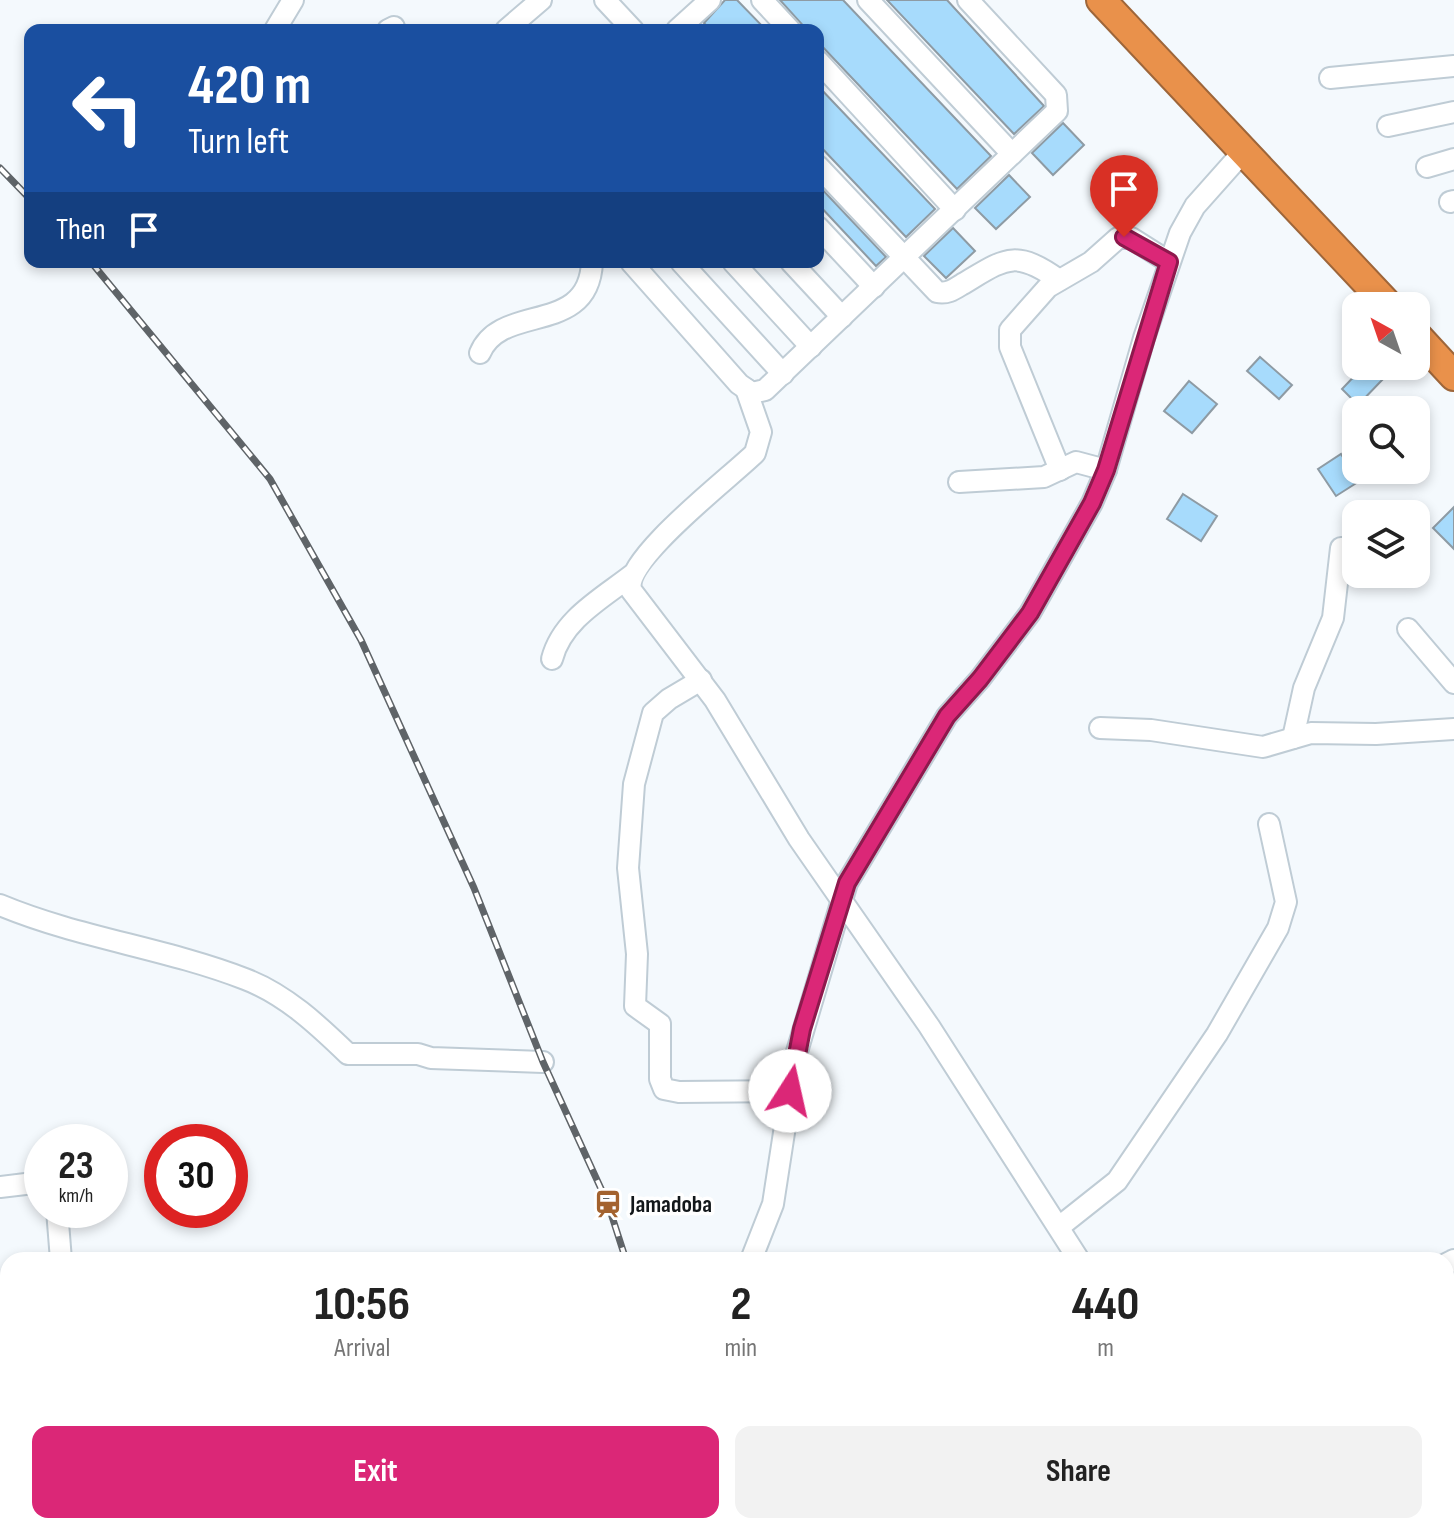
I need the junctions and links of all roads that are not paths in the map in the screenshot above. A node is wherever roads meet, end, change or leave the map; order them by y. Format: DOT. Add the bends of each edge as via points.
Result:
graph roads {
  1 [pos="293,0"];
  2 [pos="541,0"];
  3 [pos="605,0"];
  4 [pos="710,0"];
  5 [pos="762,0"];
  6 [pos="868,0"];
  7 [pos="968,0"];
  8 [pos="1101,0"];
  9 [pos="279,24"];
  10 [pos="516,24"];
  11 [pos="627,24"];
  12 [pos="688,24"];
  13 [pos="784,24"];
  14 [pos="1454,66"];
  15 [pos="824,68"];
  16 [pos="1330,78"];
  17 [pos="1454,112"];
  18 [pos="1388,126"];
  19 [pos="1243,152"];
  20 [pos="1012,154"];
  21 [pos="1454,159"];
  22 [pos="1427,167"];
  23 [pos="824,172"];
  24 [pos="955,210"];
  25 [pos="824,233"];
  26 [pos="904,258"];
  27 [pos="1169,262"];
  28 [pos="591,268"];
  29 [pos="636,268"];
  30 [pos="686,268"];
  31 [pos="739,268"];
  32 [pos="797,268"];
  33 [pos="1059,280"];
  34 [pos="874,287"];
  35 [pos="1376,292"];
  36 [pos="842,317"];
  37 [pos="811,347"];
  38 [pos="1430,350"];
  39 [pos="480,353"];
  40 [pos="783,374"];
  41 [pos="1454,376"];
  42 [pos="746,389"];
  43 [pos="1060,470"];
  44 [pos="1106,470"];
  45 [pos="959,482"];
  46 [pos="1341,548"];
  47 [pos="632,575"];
  48 [pos="1408,629"];
  49 [pos="552,659"];
  50 [pos="701,680"];
  51 [pos="1454,683"];
  52 [pos="1100,728"];
  53 [pos="1454,729"];
  54 [pos="1293,738"];
  55 [pos="1269,824"];
  56 [pos="842,897"];
  57 [pos="0,905"];
  58 [pos="543,1062"];
  59 [pos="790,1091"];
  60 [pos="24,1184"];
  61 [pos="0,1187"];
  62 [pos="1059,1227"];
  63 [pos="58,1228"];
  64 [pos="60,1252"];
  65 [pos="754,1252"];
  66 [pos="1074,1252"];
  1 -- 9 [label="street"];
  2 -- 10 [label="street"];
  3 -- 11 [label="street"];
  4 -- 12 [label="street"];
  5 -- 13 [label="street"];
  6 -- 20 [label="street"];
  7 -- 20 [label="street" via="1059,103"];
  8 -- 19 [label="highway"];
  14 -- 16 [label="street"];
  15 -- 24 [label="street"];
  17 -- 18 [label="street"];
  19 -- 27 [label="street" via="1195,206"];
  19 -- 35 [label="highway"];
  20 -- 24 [label="street"];
  21 -- 22 [label="street"];
  23 -- 26 [label="street"];
  24 -- 26 [label="street"];
  25 -- 34 [label="street"];
  26 -- 33 [label="street" via="943,293 1014,258 1035,263"];
  26 -- 34 [label="street"];
  27 -- 33 [label="street" via="1124,237"];
  27 -- 44 [label="street"];
  28 -- 39 [label="street" via="590,283 579,299 554,314 495,333"];
  29 -- 42 [label="street"];
  30 -- 40 [label="street"];
  31 -- 37 [label="street"];
  32 -- 36 [label="street"];
  33 -- 43 [label="street" via="1014,322 1008,337"];
  34 -- 36 [label="street"];
  36 -- 37 [label="street"];
  37 -- 40 [label="street"];
  38 -- 41 [label="highway"];
  40 -- 42 [label="street" via="759,393"];
  42 -- 47 [label="street" via="761,432 755,453 654,546"];
  43 -- 44 [label="street" via="1076,462"];
  43 -- 45 [label="street" via="1031,479"];
  44 -- 56 [label="street" via="1030,613 947,716 852,871"];
  46 -- 54 [label="street" via="1333,618 1304,688"];
  47 -- 49 [label="street" via="557,638"];
  47 -- 50 [label="street" via="629,583 635,598"];
  48 -- 51 [label="street"];
  50 -- 56 [label="street" via="799,839"];
  50 -- 59 [label="street" via="653,713 634,784 628,868 637,954 635,1006 660,1024 664,1089"];
  52 -- 54 [label="street" via="1263,747"];
  53 -- 54 [label="street"];
  55 -- 62 [label="street" via="1286,902 1278,928 1217,1034 1117,1181"];
  56 -- 59 [label="street" via="802,1029"];
  56 -- 62 [label="street"];
  57 -- 58 [label="street" via="56,927 246,979 305,1013 348,1054"];
  59 -- 65 [label="street" via="773,1204"];
  60 -- 61 [label="street"];
  62 -- 66 [label="street"];
  63 -- 64 [label="street"];
}
